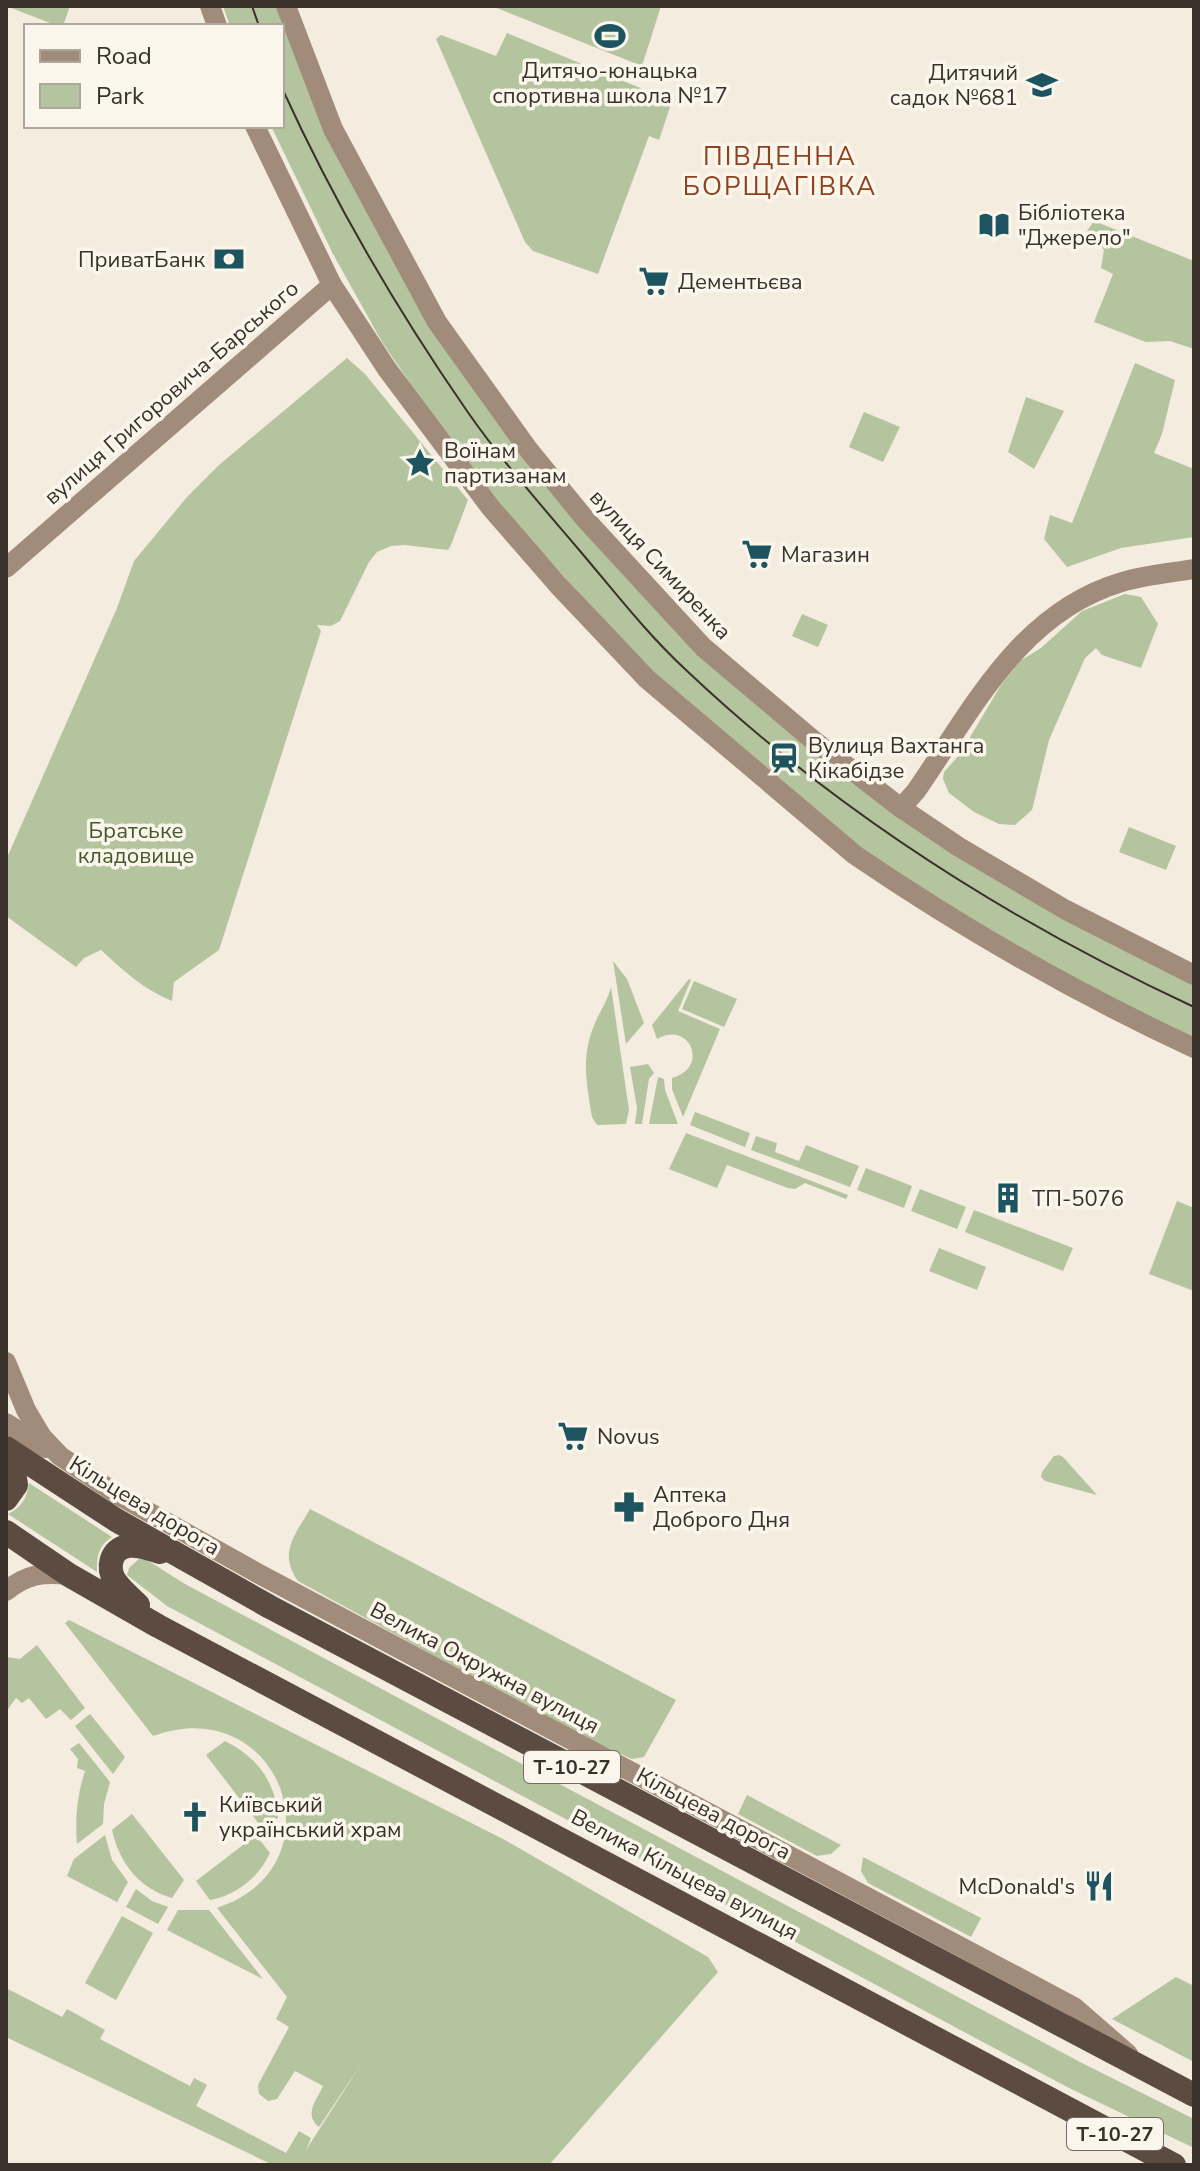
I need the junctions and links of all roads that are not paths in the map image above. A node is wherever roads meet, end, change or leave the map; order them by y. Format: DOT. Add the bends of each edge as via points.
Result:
graph roads {
  1 [pos="286,6"];
  2 [pos="256,128"];
  3 [pos="332,285"];
  4 [pos="6,568"];
  5 [pos="1194,569"];
  6 [pos="901,808"];
  7 [pos="1194,975"];
  8 [pos="1194,1048"];
  9 [pos="9,1368"];
  10 [pos="6,1423"];
  11 [pos="6,1448"];
  12 [pos="60,1456"];
  13 [pos="6,1461"];
  14 [pos="6,1499"];
  15 [pos="6,1532"];
  16 [pos="189,1562"];
  17 [pos="69,1575"];
  18 [pos="6,1591"];
  19 [pos="158,1626"];
  20 [pos="1147,2072"];
  21 [pos="1194,2095"];
  22 [pos="1174,2165"];
  1 -- 6 [label="street, вулиця Симиренка" via="333,129 437,322 528,449 703,647"];
  2 -- 3 [label="street"];
  3 -- 4 [label="street, вулиця Григоровича-Барського"];
  3 -- 8 [label="street" via="491,508 647,679 879,872 1068,984"];
  5 -- 6 [label="street" via="1122,582 1073,603 1038,626 1002,667"];
  6 -- 7 [label="street, вулиця Симиренка" via="992,868"];
  9 -- 12 [label="street, Велика Окружна вулиця" via="34,1426"];
  10 -- 12 [label="street"];
  11 -- 16 [label="highway, Кільцева дорога / Т-10-27"];
  12 -- 20 [label="street, Велика Окружна вулиця" via="223,1555 1074,2007"];
  13 -- 14 [label="highway" via="16,1485"];
  15 -- 17 [label="highway, Велика Кільцева вулиця / Т-10-27"];
  16 -- 19 [label="highway" via="128,1546 111,1560 116,1583"];
  16 -- 20 [label="highway, Кільцева дорога / Т-10-27"];
  17 -- 18 [label="street" via="29,1575"];
  17 -- 19 [label="highway, Велика Кільцева вулиця / Т-10-27"];
  19 -- 22 [label="highway, Велика Кільцева вулиця / Т-10-27"];
  20 -- 21 [label="highway, Кільцева дорога / Т-10-27"];
}
